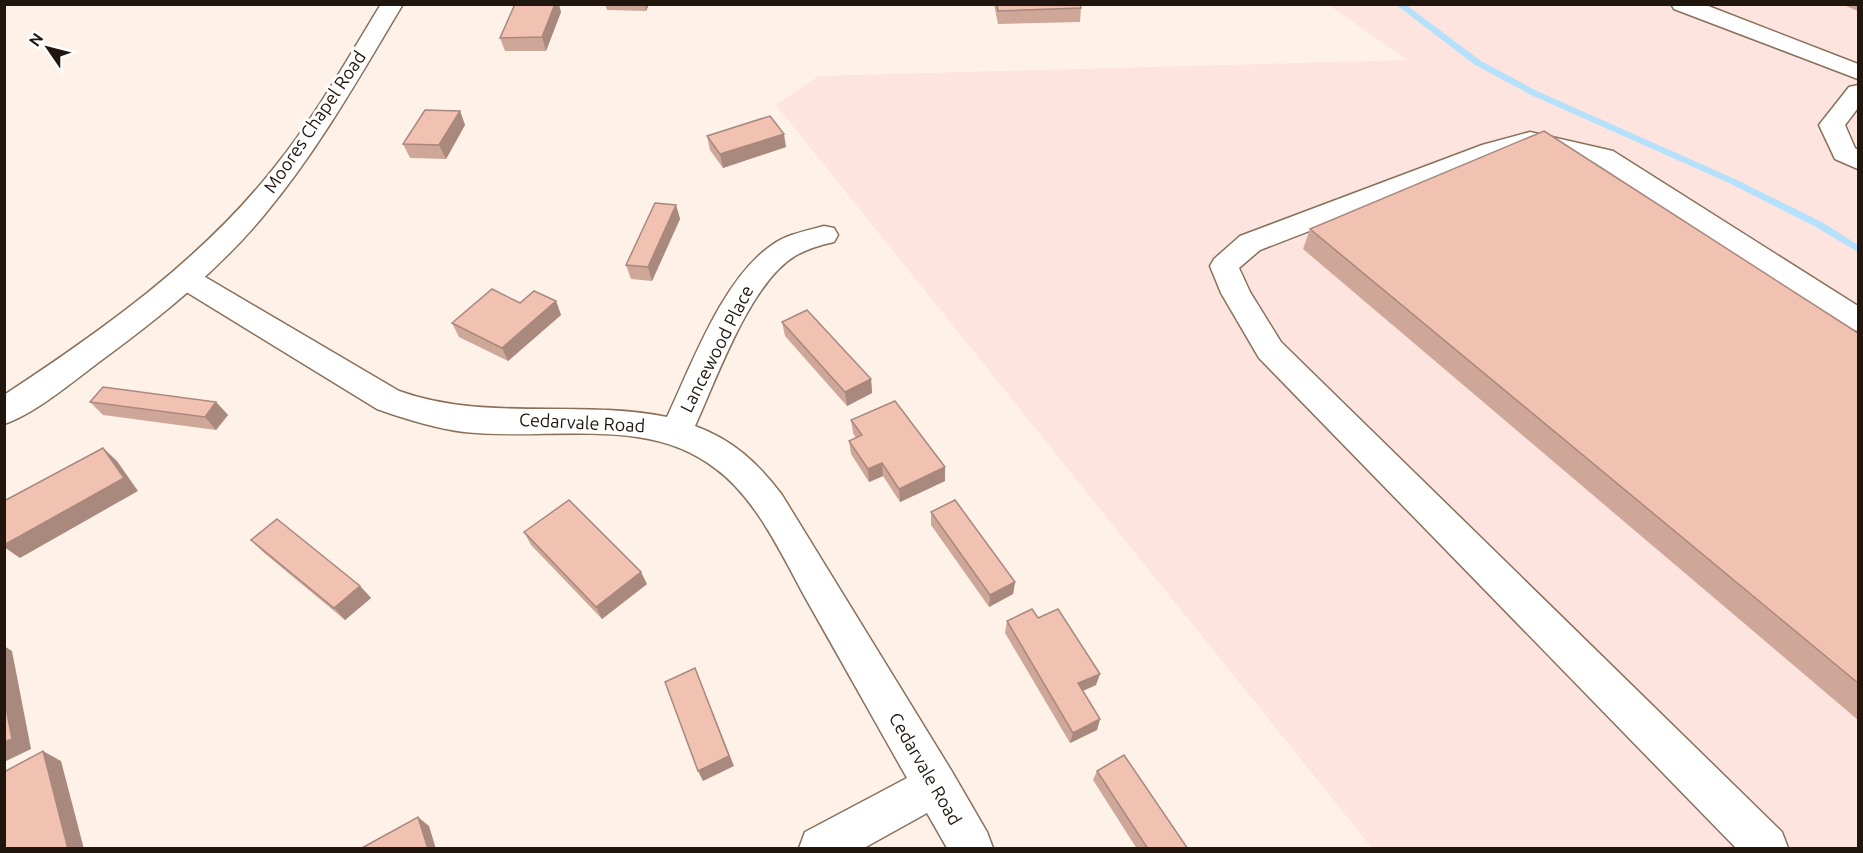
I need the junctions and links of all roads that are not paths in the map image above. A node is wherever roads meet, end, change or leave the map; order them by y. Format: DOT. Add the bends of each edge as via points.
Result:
graph roads {
  1 [pos="392,4"];
  2 [pos="1682,4"];
  3 [pos="1858,72"];
  4 [pos="1858,92"];
  5 [pos="1858,161"];
  6 [pos="824,235"];
  7 [pos="185,278"];
  8 [pos="1858,320"];
  9 [pos="4,412"];
  10 [pos="676,432"];
  11 [pos="936,785"];
  12 [pos="821,849"];
  13 [pos="971,849"];
  14 [pos="1766,849"];
  1 -- 7 [label="street, Moores Chapel Road" via="284,173"];
  2 -- 3 [label="street"];
  4 -- 5 [label="street" via="1832,125 1844,153"];
  6 -- 10 [label="street, Lancewood Place" via="784,249 749,283"];
  7 -- 9 [label="street, Moores Chapel Road" via="74,365"];
  7 -- 10 [label="street, Cedarvale Road" via="388,400 420,412 477,420 642,424"];
  8 -- 14 [label="street" via="1604,157 1530,140 1250,243 1224,266 1270,350"];
  10 -- 11 [label="street, Cedarvale Road" via="729,460 757,488"];
  11 -- 12 [label="street"];
  11 -- 13 [label="street, Cedarvale Road"];
}
